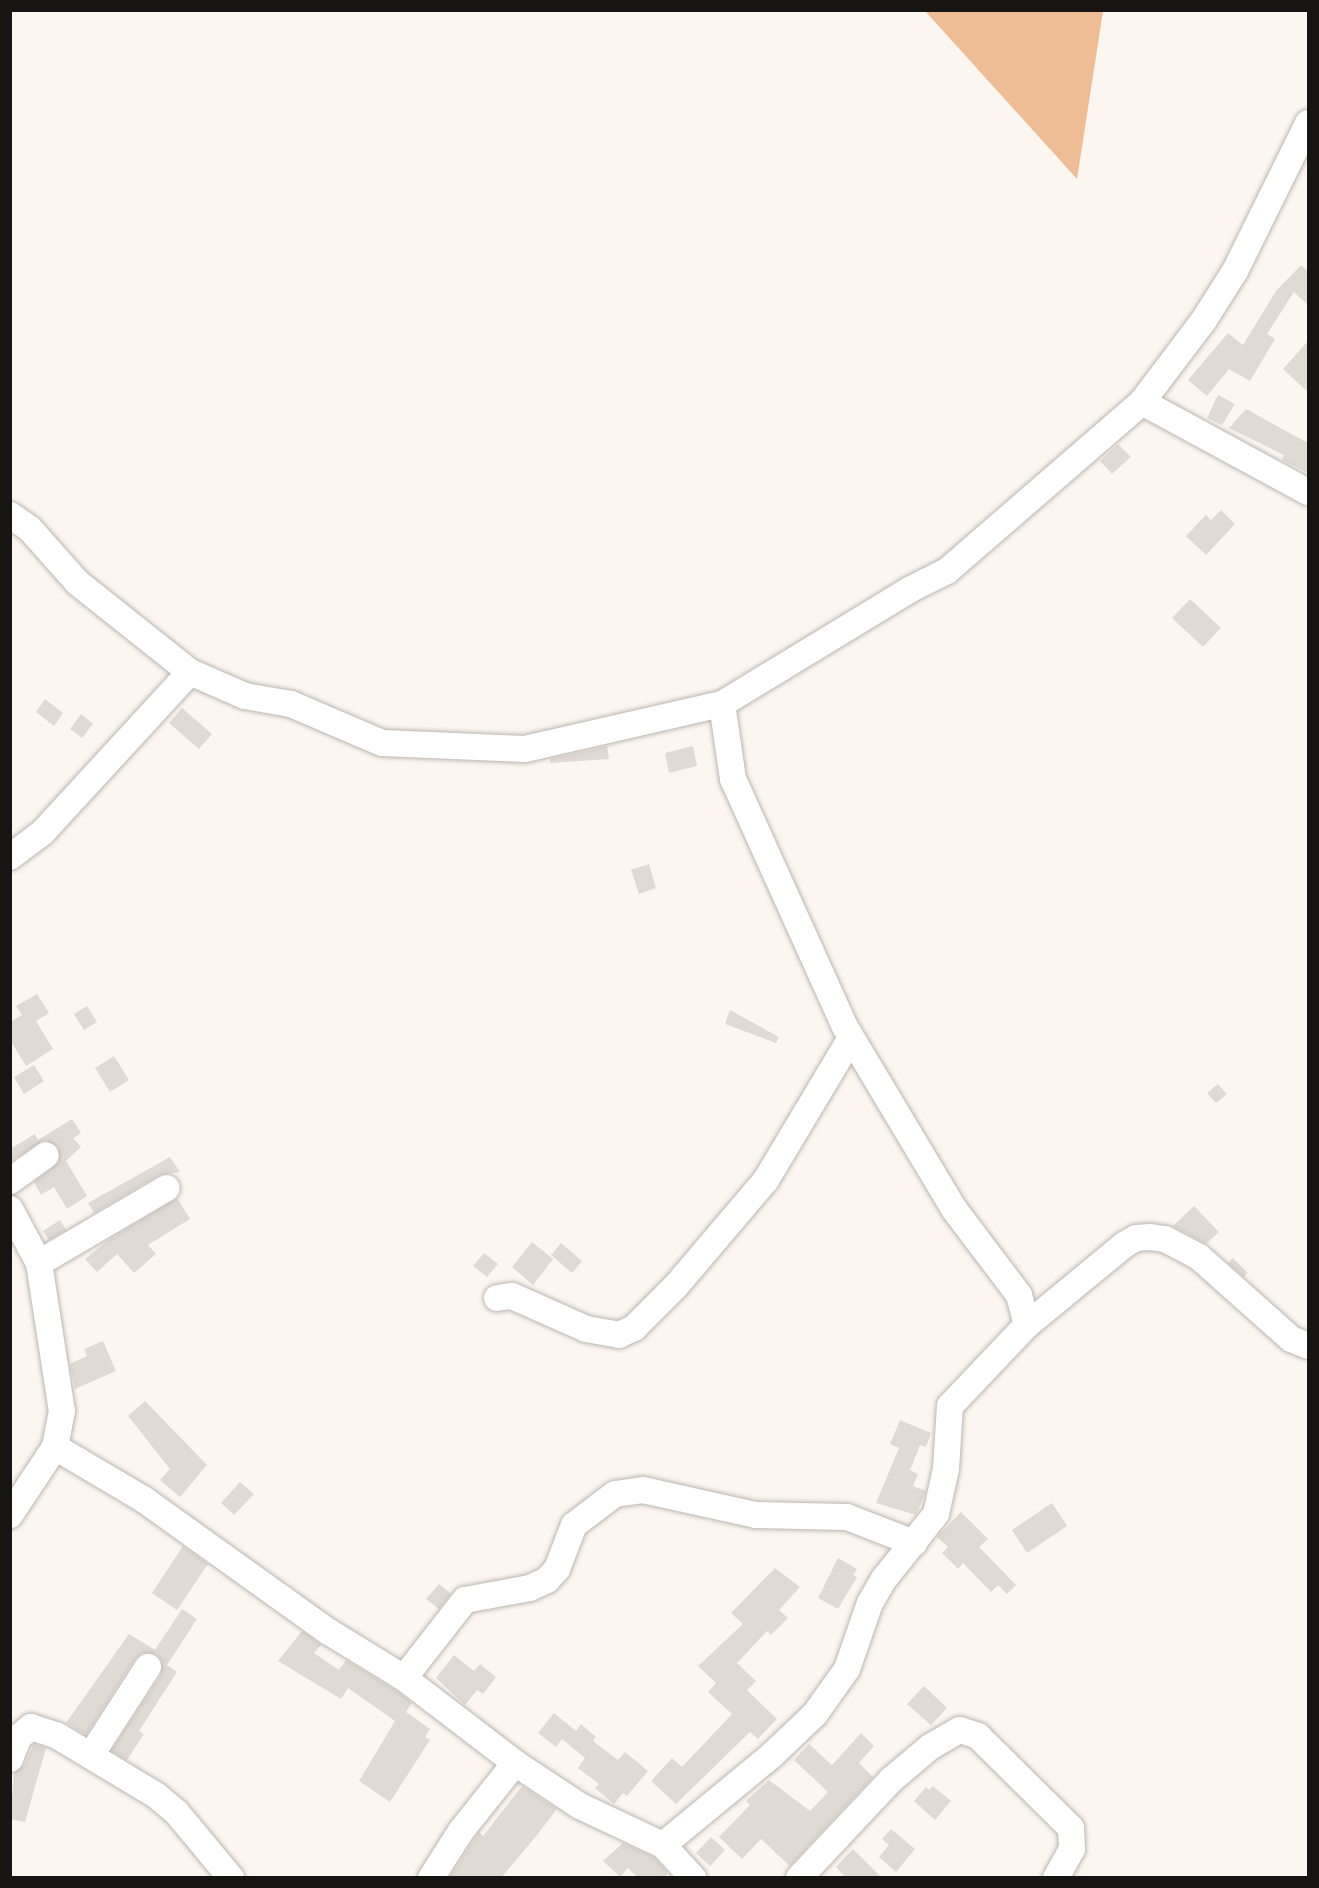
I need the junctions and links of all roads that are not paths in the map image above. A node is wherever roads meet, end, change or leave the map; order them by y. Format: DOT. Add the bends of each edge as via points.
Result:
graph roads {
  1 [pos="1308,123"];
  2 [pos="1143,402"];
  3 [pos="1308,492"];
  4 [pos="10,515"];
  5 [pos="190,672"];
  6 [pos="722,704"];
  7 [pos="10,857"];
  8 [pos="851,1038"];
  9 [pos="46,1155"];
  10 [pos="10,1181"];
  11 [pos="167,1188"];
  12 [pos="10,1209"];
  13 [pos="39,1263"];
  14 [pos="497,1298"];
  15 [pos="1027,1325"];
  16 [pos="1308,1346"];
  17 [pos="55,1447"];
  18 [pos="10,1515"];
  19 [pos="914,1543"];
  20 [pos="148,1668"];
  21 [pos="404,1678"];
  22 [pos="91,1755"];
  23 [pos="10,1759"];
  24 [pos="515,1763"];
  25 [pos="663,1845"];
  26 [pos="231,1878"];
  27 [pos="431,1878"];
  28 [pos="693,1878"];
  29 [pos="799,1878"];
  30 [pos="1056,1878"];
  1 -- 2 [label="street" via="1235,271"];
  2 -- 3 [label="street"];
  2 -- 6 [label="street" via="947,572 911,589"];
  4 -- 5 [label="street" via="30,529 78,583"];
  5 -- 6 [label="street" via="245,696 291,704 366,738 399,746 525,749"];
  5 -- 7 [label="street" via="43,832"];
  6 -- 8 [label="street" via="733,779"];
  8 -- 14 [label="street" via="766,1180 676,1286 634,1328 619,1335 586,1329 512,1296"];
  8 -- 15 [label="street" via="954,1209 1019,1295"];
  9 -- 10 [label="street"];
  11 -- 13 [label="street"];
  12 -- 13 [label="street"];
  13 -- 17 [label="street" via="62,1411"];
  15 -- 16 [label="street" via="1124,1245 1136,1238 1150,1237 1165,1239 1199,1257 1291,1339"];
  15 -- 19 [label="street" via="950,1406 942,1496 936,1514"];
  17 -- 18 [label="street"];
  17 -- 21 [label="street" via="143,1499 329,1632"];
  19 -- 21 [label="street" via="847,1517 756,1515 643,1490 615,1494 574,1525 557,1569 547,1580 530,1588 465,1600"];
  19 -- 25 [label="street" via="884,1579 870,1604 847,1669 815,1714 747,1778"];
  20 -- 22 [label="street"];
  21 -- 24 [label="street"];
  22 -- 23 [label="street" via="31,1727 20,1737"];
  22 -- 26 [label="street" via="170,1807"];
  24 -- 25 [label="street" via="596,1815"];
  24 -- 27 [label="street" via="461,1831"];
  25 -- 28 [label="street"];
  29 -- 30 [label="street" via="891,1780 930,1747 960,1730 978,1736 1071,1828 1072,1849"];
}
